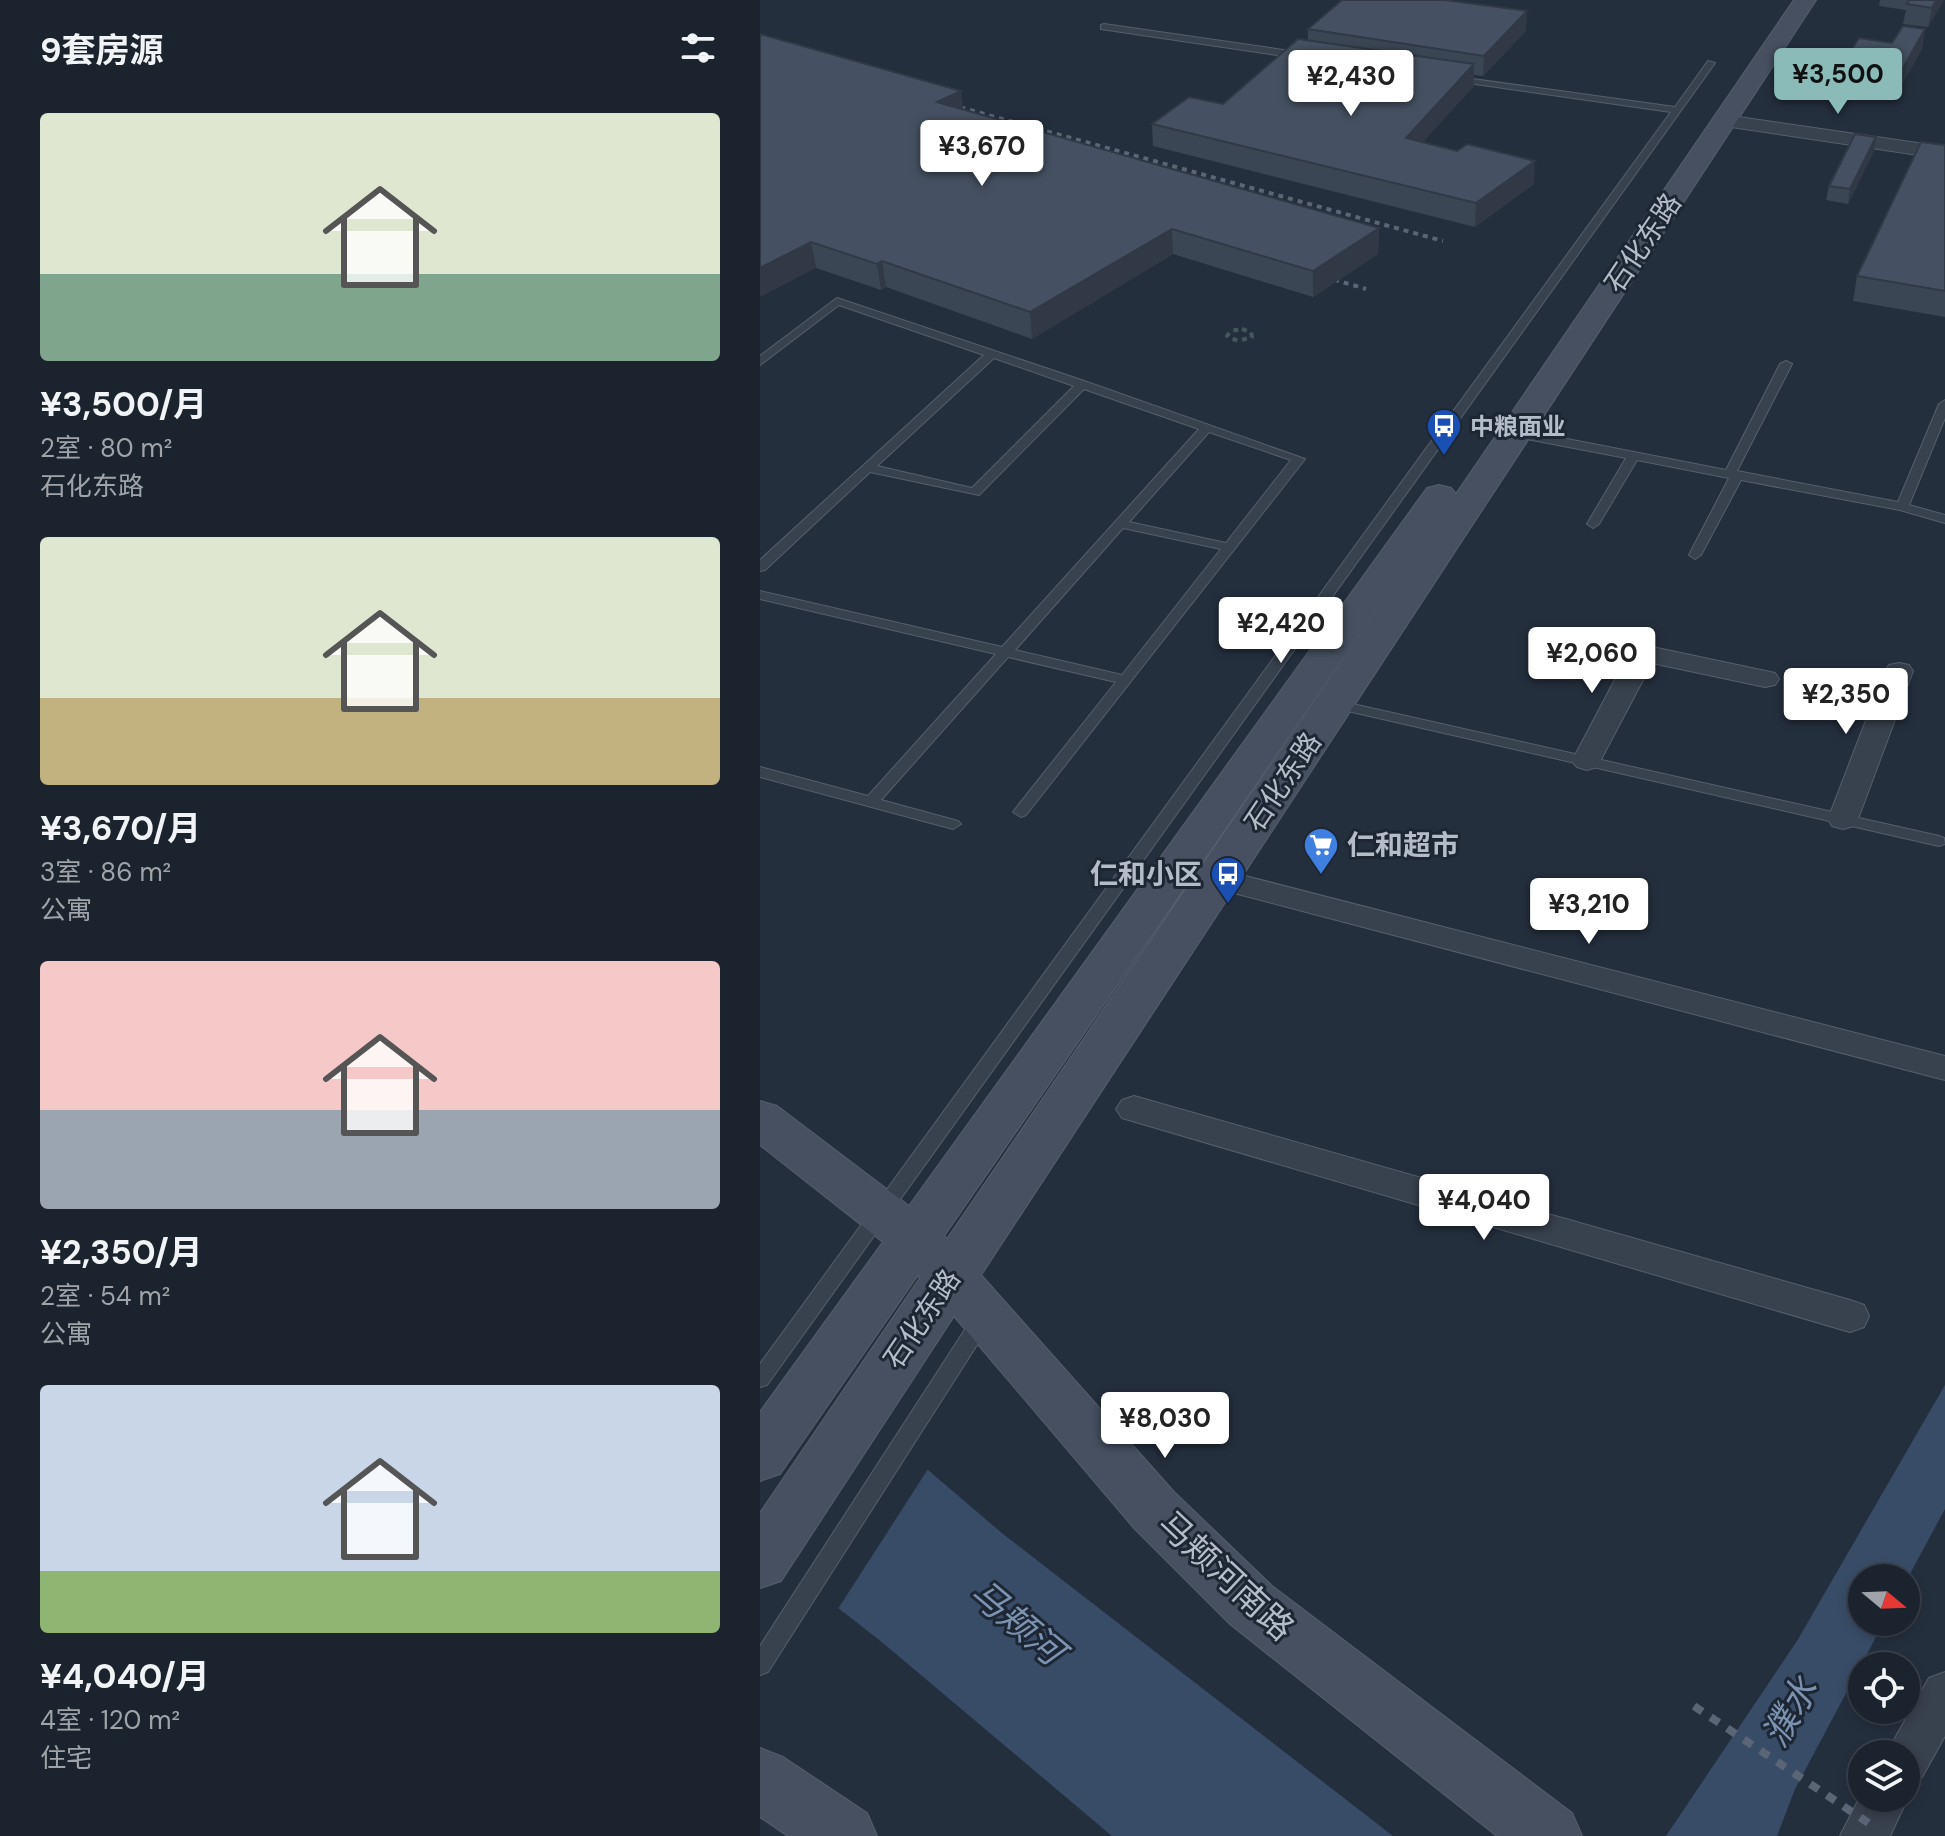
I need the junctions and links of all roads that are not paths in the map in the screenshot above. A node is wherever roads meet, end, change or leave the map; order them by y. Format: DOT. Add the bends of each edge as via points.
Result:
graph roads {
  1 [pos="1782,0"];
  2 [pos="1805,0"];
  3 [pos="1104,27"];
  4 [pos="1321,58"];
  5 [pos="1711,63"];
  6 [pos="1445,76"];
  7 [pos="1677,110"];
  8 [pos="1725,121"];
  9 [pos="1945,153"];
  10 [pos="993,353"];
  11 [pos="760,362"];
  12 [pos="1786,364"];
  13 [pos="1083,384"];
  14 [pos="1945,404"];
  15 [pos="1207,427"];
  16 [pos="1516,433"];
  17 [pos="1634,455"];
  18 [pos="868,468"];
  19 [pos="1734,474"];
  20 [pos="1902,507"];
  21 [pos="1945,519"];
  22 [pos="1120,524"];
  23 [pos="1593,524"];
  24 [pos="1229,547"];
  25 [pos="1695,555"];
  26 [pos="760,567"];
  27 [pos="760,595"];
  28 [pos="1005,652"];
  29 [pos="1899,671"];
  30 [pos="1765,679"];
  31 [pos="1125,680"];
  32 [pos="1335,704"];
  33 [pos="1587,761"];
  34 [pos="760,772"];
  35 [pos="871,802"];
  36 [pos="1021,812"];
  37 [pos="1843,819"];
  38 [pos="953,824"];
  39 [pos="1939,841"];
  40 [pos="1218,879"];
  41 [pos="1945,1068"];
  42 [pos="1134,1109"];
  43 [pos="760,1119"];
  44 [pos="932,1260"];
  45 [pos="1850,1316"];
  46 [pos="760,1379"];
  47 [pos="894,1406"];
  48 [pos="760,1457"];
  49 [pos="760,1562"];
  50 [pos="760,1665"];
  51 [pos="1945,1693"];
  52 [pos="1918,1740"];
  53 [pos="760,1779"];
  54 [pos="1877,1812"];
  55 [pos="844,1836"];
  56 [pos="1549,1836"];
  57 [pos="1864,1836"];
  1 -- 44 [label="main road, 石化东路" via="1448,483"];
  2 -- 8 [label="main road, 石化东路"];
  3 -- 4 [label="lane"];
  5 -- 7 [label="lane"];
  6 -- 7 [label="lane"];
  7 -- 44 [label="lane"];
  8 -- 9 [label="street"];
  8 -- 16 [label="main road, 石化东路"];
  10 -- 11 [label="lane" via="837,301"];
  10 -- 13 [label="lane"];
  10 -- 18 [label="lane"];
  12 -- 19 [label="lane"];
  13 -- 15 [label="lane"];
  13 -- 18 [label="lane" via="975,492"];
  14 -- 20 [label="lane"];
  15 -- 22 [label="lane"];
  15 -- 24 [label="lane" via="1299,459"];
  16 -- 17 [label="lane"];
  16 -- 32 [label="main road, 石化东路"];
  17 -- 19 [label="lane"];
  17 -- 23 [label="lane"];
  18 -- 26 [label="lane"];
  19 -- 20 [label="lane"];
  19 -- 25 [label="lane"];
  20 -- 21 [label="lane"];
  22 -- 24 [label="lane"];
  22 -- 28 [label="lane"];
  24 -- 31 [label="lane"];
  27 -- 28 [label="lane"];
  28 -- 31 [label="lane"];
  28 -- 35 [label="lane"];
  29 -- 37 [label="street"];
  30 -- 33 [label="street" via="1643,653"];
  31 -- 36 [label="lane"];
  32 -- 33 [label="lane"];
  32 -- 40 [label="main road, 石化东路"];
  33 -- 37 [label="lane"];
  34 -- 35 [label="lane"];
  35 -- 38 [label="lane"];
  37 -- 39 [label="lane"];
  40 -- 41 [label="street"];
  40 -- 44 [label="main road, 石化东路"];
  42 -- 45 [label="street"];
  43 -- 44 [label="main road, 马颊河南路"];
  44 -- 46 [label="lane" via="817,1299"];
  44 -- 47 [label="main road, 石化东路"];
  44 -- 47 [label="lane"];
  44 -- 48 [label="main road, 石化东路" via="827,1361"];
  44 -- 56 [label="main road, 马颊河南路" via="1154,1510 1251,1605"];
  47 -- 49 [label="main road, 石化东路"];
  47 -- 50 [label="lane" via="796,1608"];
  51 -- 52 [label="street"];
  53 -- 55 [label="main road"];
  54 -- 57 [label="street"];
}
